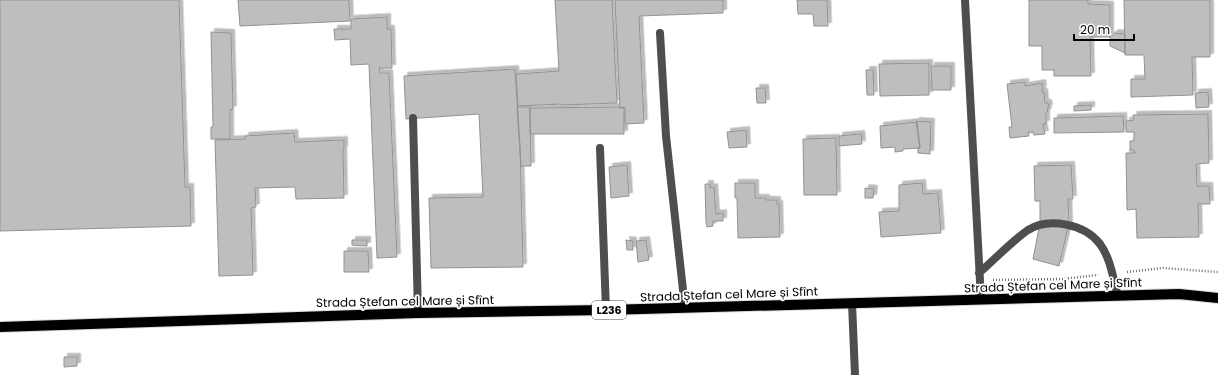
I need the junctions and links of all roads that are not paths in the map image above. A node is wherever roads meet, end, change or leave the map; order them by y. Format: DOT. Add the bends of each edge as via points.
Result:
graph roads {
  1 [pos="965,0"];
  2 [pos="660,33"];
  3 [pos="413,118"];
  4 [pos="600,148"];
  5 [pos="979,273"];
  6 [pos="1118,296"];
  7 [pos="1218,298"];
  8 [pos="981,300"];
  9 [pos="852,303"];
  10 [pos="685,308"];
  11 [pos="606,310"];
  12 [pos="418,313"];
  13 [pos="0,327"];
  14 [pos="855,375"];
  1 -- 5 [label="street"];
  2 -- 10 [label="street" via="666,136"];
  3 -- 12 [label="street"];
  4 -- 11 [label="street"];
  5 -- 6 [label="street" via="1028,230 1039,225 1064,223 1088,234 1100,244 1108,258"];
  5 -- 8 [label="street"];
  6 -- 7 [label="main road, Strada Ștefan cel Mare și Sfînt / L236" via="1179,294"];
  6 -- 8 [label="main road, Strada Ștefan cel Mare și Sfînt / L236"];
  8 -- 9 [label="main road, Strada Ștefan cel Mare și Sfînt / L236"];
  9 -- 10 [label="main road, Strada Ștefan cel Mare și Sfînt / L236"];
  9 -- 14 [label="street"];
  10 -- 11 [label="main road, Strada Ștefan cel Mare și Sfînt / L236"];
  11 -- 12 [label="main road, Strada Ștefan cel Mare și Sfînt / L236"];
  12 -- 13 [label="main road, Strada Ștefan cel Mare și Sfînt / L236"];
}
